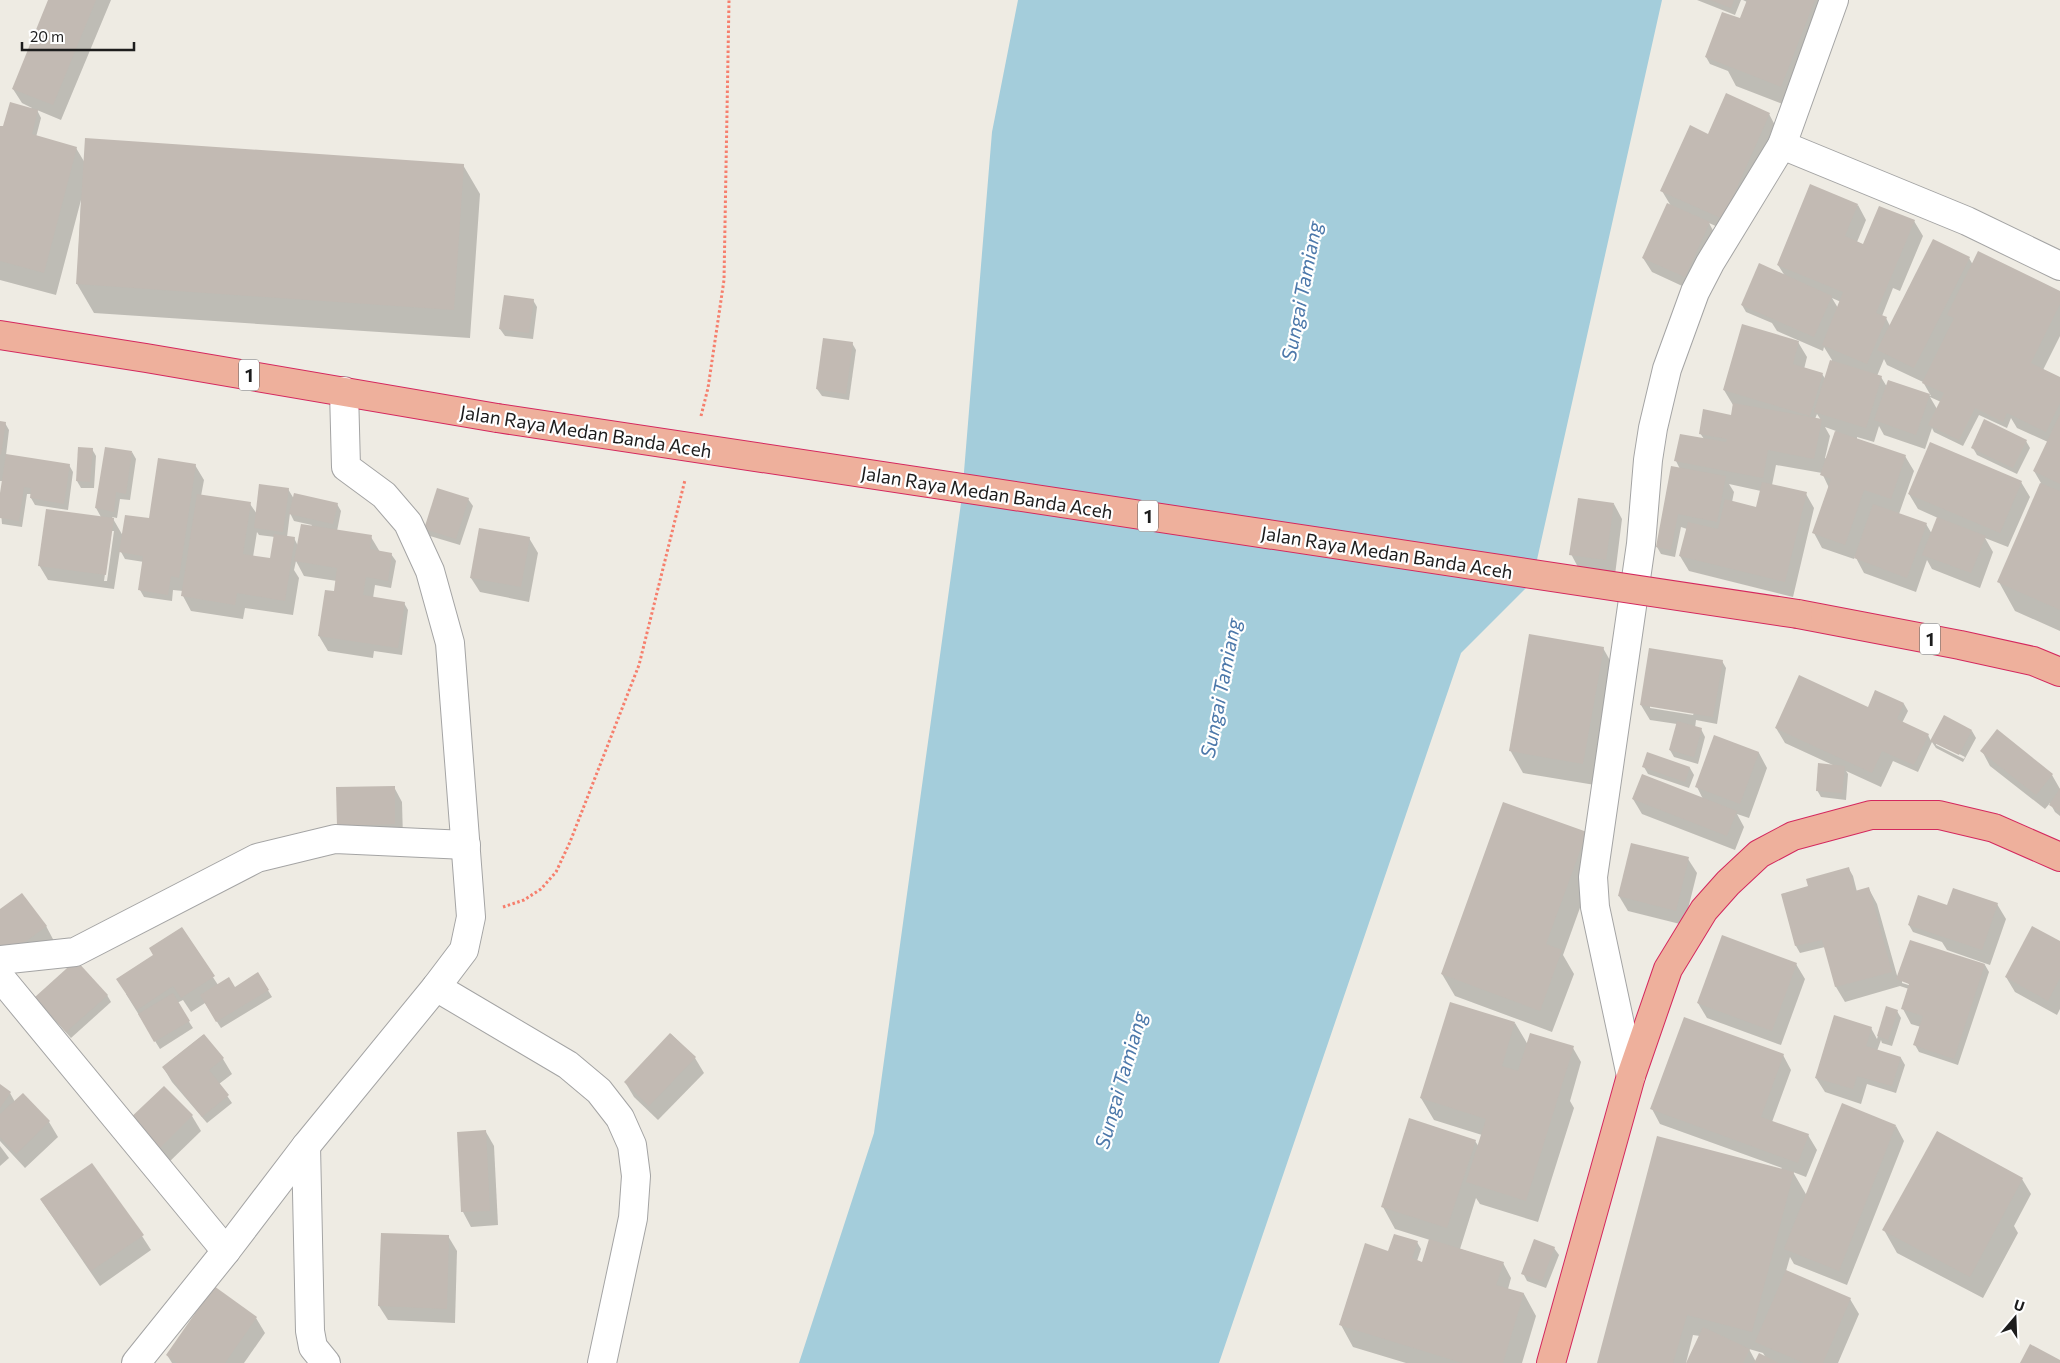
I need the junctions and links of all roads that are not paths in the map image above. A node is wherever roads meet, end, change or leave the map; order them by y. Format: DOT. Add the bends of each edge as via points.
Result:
graph roads {
  1 [pos="1834,0"];
  2 [pos="1782,145"];
  3 [pos="2060,266"];
  4 [pos="0,335"];
  5 [pos="344,391"];
  6 [pos="2060,672"];
  7 [pos="466,845"];
  8 [pos="2060,857"];
  9 [pos="0,960"];
  10 [pos="0,977"];
  11 [pos="436,987"];
  12 [pos="1631,1076"];
  13 [pos="306,1146"];
  14 [pos="226,1252"];
  15 [pos="136,1363"];
  16 [pos="326,1363"];
  17 [pos="602,1363"];
  18 [pos="1551,1363"];
  1 -- 2 [label="street"];
  2 -- 3 [label="street" via="1967,221"];
  2 -- 12 [label="street" via="1695,292 1667,369 1653,428 1641,544 1593,877 1595,907"];
  4 -- 5 [label="highway, Jalan Raya Medan Banda Aceh / 1"];
  5 -- 6 [label="highway, Jalan Raya Medan Banda Aceh / 1, bridge" via="497,418 1798,614 1960,644 2033,661"];
  5 -- 7 [label="street" via="346,467 384,495 408,523 430,571 450,643"];
  7 -- 9 [label="street" via="335,839 257,858 75,952"];
  7 -- 11 [label="street" via="471,917 464,950"];
  8 -- 12 [label="highway" via="1994,828 1939,815 1870,815 1793,836 1759,854 1704,910 1668,969"];
  10 -- 14 [label="street"];
  11 -- 13 [label="street"];
  11 -- 17 [label="street" via="568,1064 599,1091 620,1118 632,1145 636,1176 633,1218"];
  12 -- 18 [label="highway"];
  13 -- 14 [label="street"];
  13 -- 16 [label="street" via="310,1331 313,1347"];
  14 -- 15 [label="street"];
}
